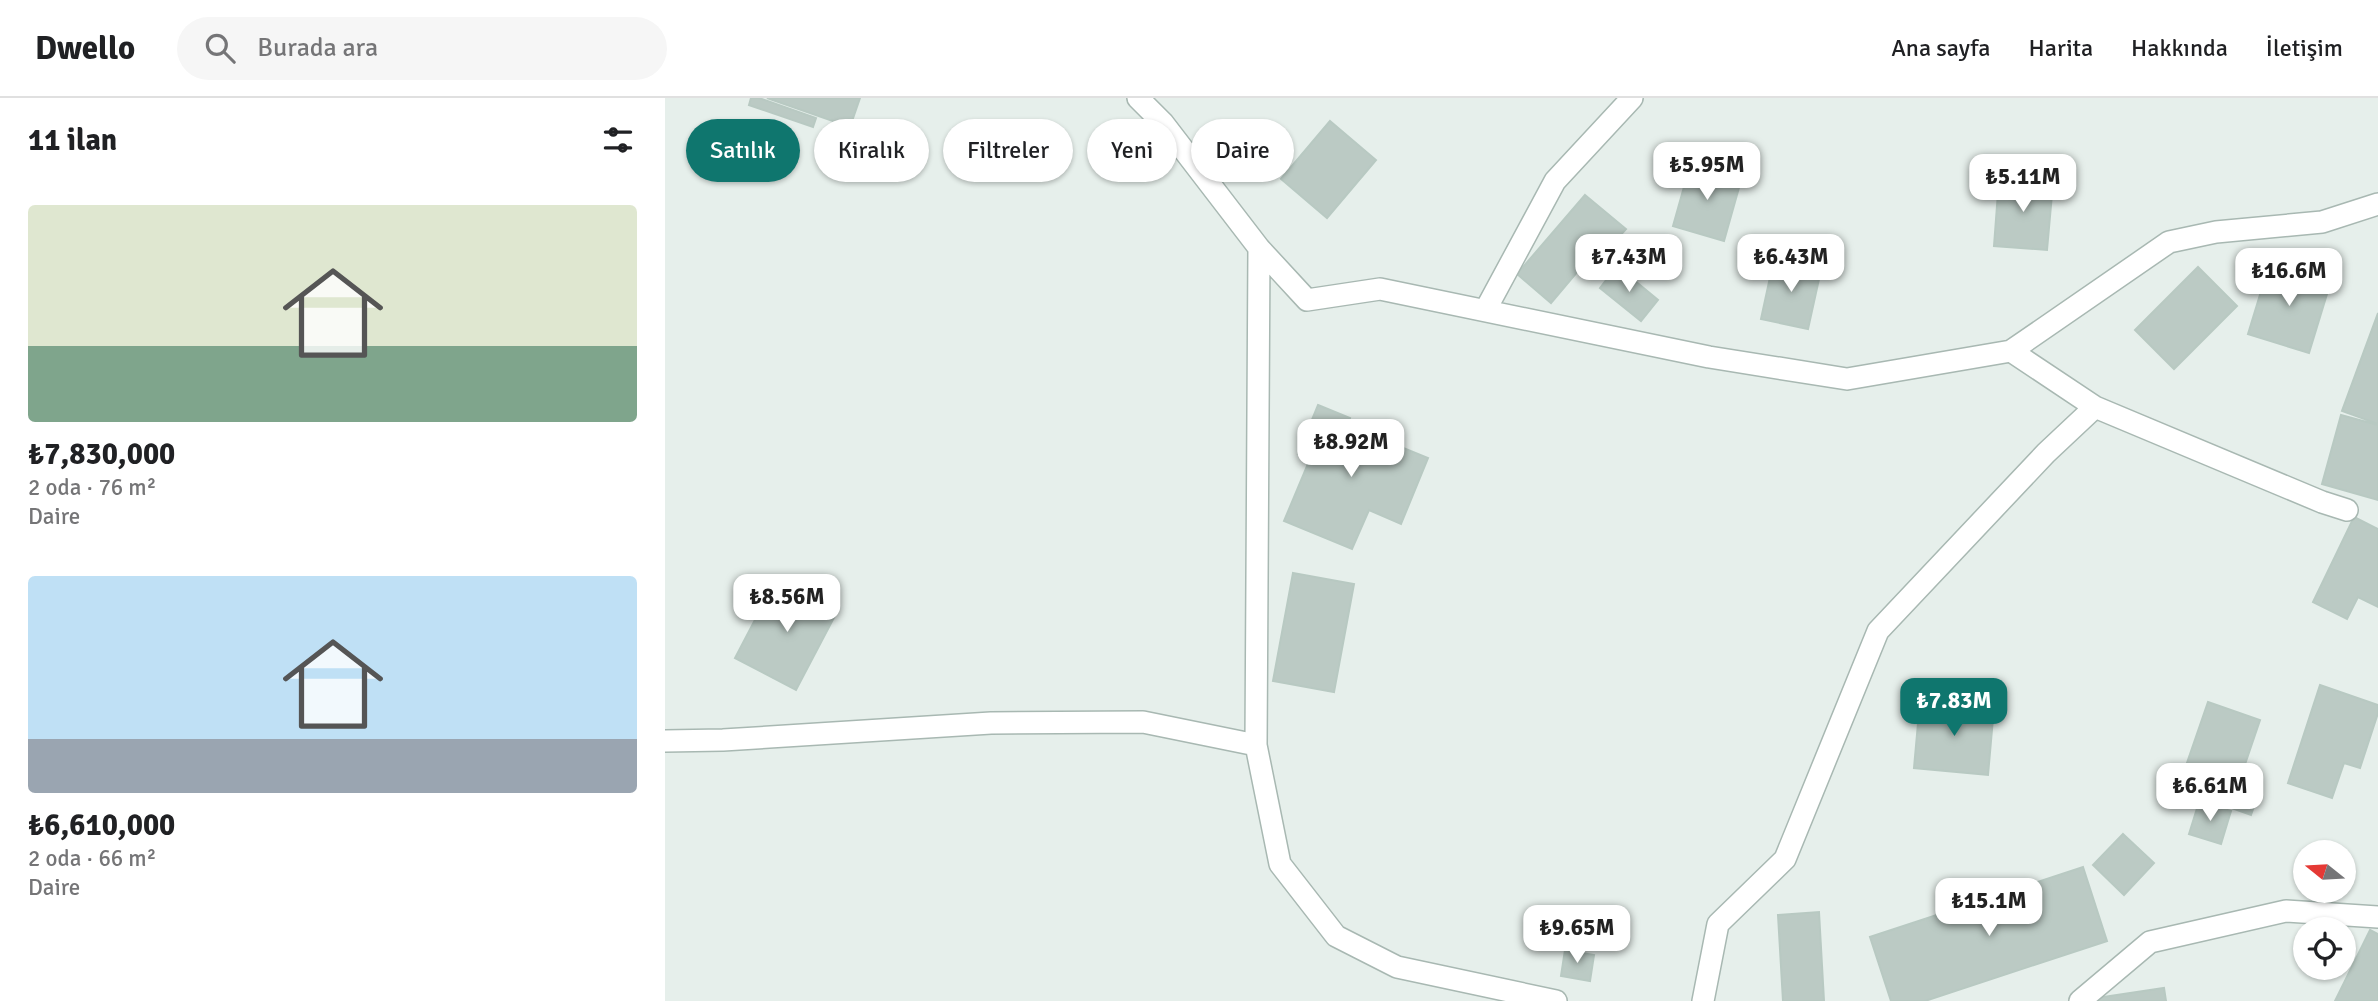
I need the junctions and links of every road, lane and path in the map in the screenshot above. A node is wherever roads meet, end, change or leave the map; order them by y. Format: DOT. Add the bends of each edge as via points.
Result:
graph roads {
  1 [pos="1139,98"];
  2 [pos="1632,98"];
  3 [pos="2378,204"];
  4 [pos="1259,248"];
  5 [pos="1486,309"];
  6 [pos="2011,352"];
  7 [pos="2095,407"];
  8 [pos="2347,510"];
  9 [pos="665,741"];
  10 [pos="1255,744"];
  11 [pos="2378,917"];
  12 [pos="1556,1001"];
  13 [pos="1703,1001"];
  14 [pos="2080,1001"];
  1 -- 4 [label="street"];
  2 -- 5 [label="street" via="1555,181"];
  3 -- 6 [label="street" via="2322,222 2216,232 2169,242"];
  4 -- 5 [label="street" via="1307,300 1380,289"];
  4 -- 10 [label="street"];
  5 -- 6 [label="street" via="1709,356 1847,379"];
  6 -- 7 [label="street"];
  7 -- 8 [label="street"];
  7 -- 13 [label="street" via="1878,631 1785,859 1718,924"];
  9 -- 10 [label="street" via="991,723 1143,722"];
  10 -- 12 [label="street" via="1280,864 1336,936 1397,967"];
  11 -- 14 [label="street" via="2286,911 2150,942"];
}
